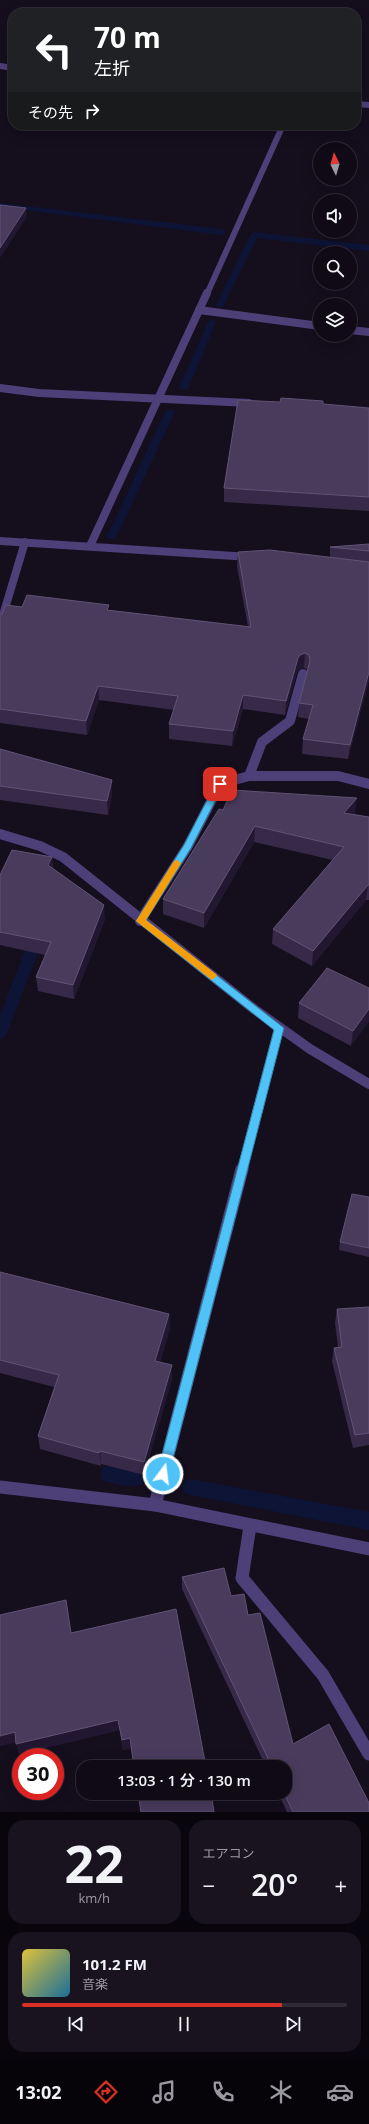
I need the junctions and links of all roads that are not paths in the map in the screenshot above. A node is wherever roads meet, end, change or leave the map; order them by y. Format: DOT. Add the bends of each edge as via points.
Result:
graph roads {
  1 [pos="281,130"];
  2 [pos="199,310"];
  3 [pos="313,325"];
  4 [pos="357,331"];
  5 [pos="369,332"];
  6 [pos="0,388"];
  7 [pos="160,398"];
  8 [pos="260,404"];
  9 [pos="0,541"];
  10 [pos="25,542"];
  11 [pos="90,546"];
  12 [pos="260,558"];
  13 [pos="0,625"];
  14 [pos="303,674"];
  15 [pos="250,776"];
  16 [pos="369,784"];
  17 [pos="0,834"];
  18 [pos="140,921"];
  19 [pos="280,1028"];
  20 [pos="369,1084"];
  21 [pos="0,1487"];
  22 [pos="155,1505"];
  23 [pos="250,1526"];
  24 [pos="369,1549"];
  25 [pos="369,1754"];
  1 -- 2 [label="street"];
  2 -- 3 [label="street"];
  2 -- 7 [label="street"];
  4 -- 5 [label="street"];
  6 -- 7 [label="street" via="39,393"];
  7 -- 8 [label="street"];
  7 -- 11 [label="street"];
  9 -- 10 [label="street"];
  10 -- 11 [label="street"];
  10 -- 13 [label="street"];
  11 -- 12 [label="street"];
  14 -- 15 [label="street" via="290,721 262,742"];
  15 -- 16 [label="street" via="338,776"];
  15 -- 18 [label="street" via="220,784 188,846"];
  17 -- 18 [label="street" via="23,840 62,857"];
  18 -- 19 [label="street"];
  19 -- 20 [label="street" via="322,1057"];
  19 -- 22 [label="street"];
  21 -- 22 [label="street"];
  22 -- 23 [label="street"];
  23 -- 24 [label="street"];
  23 -- 25 [label="street" via="242,1578 323,1675"];
}
